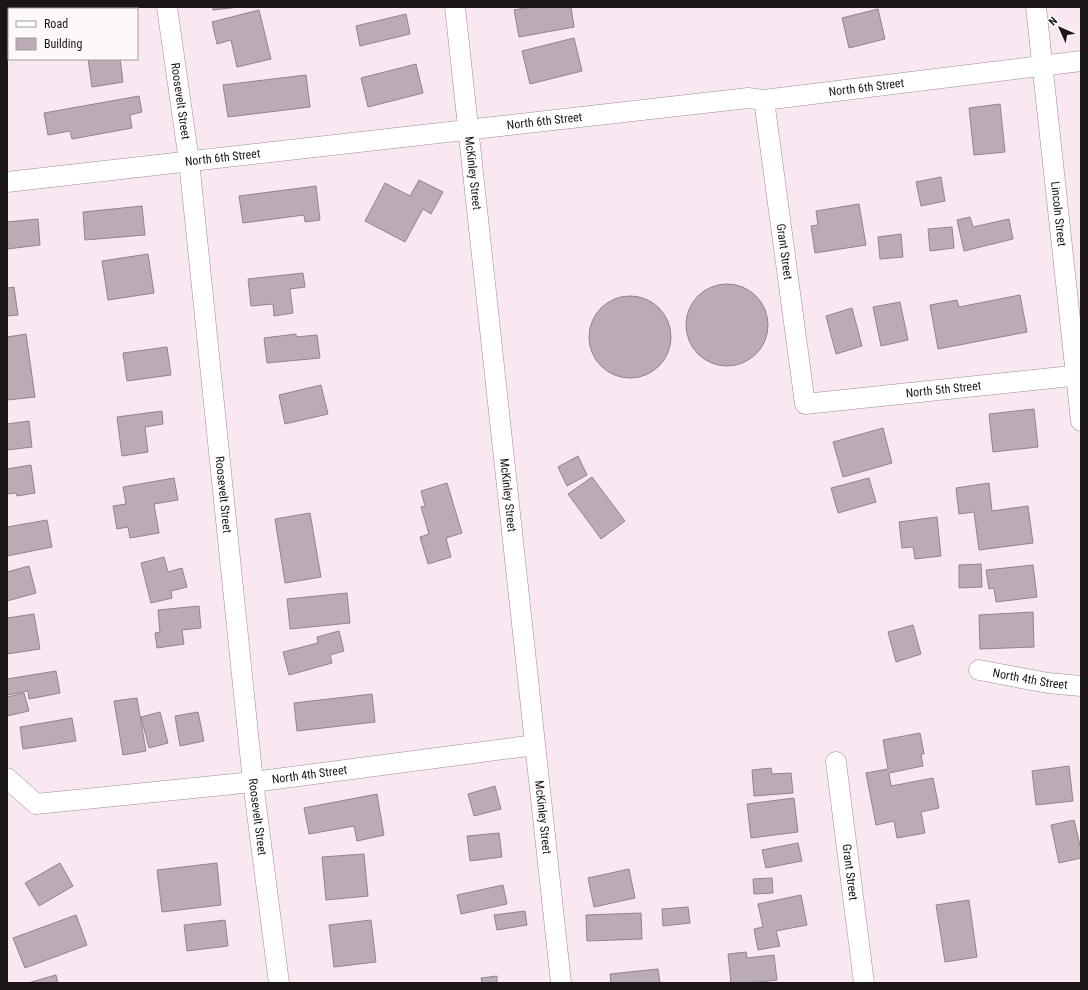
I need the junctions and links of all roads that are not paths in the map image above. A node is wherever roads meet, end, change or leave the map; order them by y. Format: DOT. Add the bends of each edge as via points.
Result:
graph roads {
  1 [pos="167,7"];
  2 [pos="455,7"];
  3 [pos="1036,7"];
  4 [pos="1081,61"];
  5 [pos="1042,65"];
  6 [pos="764,100"];
  7 [pos="468,130"];
  8 [pos="189,161"];
  9 [pos="7,182"];
  10 [pos="1078,375"];
  11 [pos="805,404"];
  12 [pos="1081,421"];
  13 [pos="979,670"];
  14 [pos="1081,686"];
  15 [pos="535,745"];
  16 [pos="836,762"];
  17 [pos="7,778"];
  18 [pos="253,782"];
  19 [pos="279,983"];
  20 [pos="561,983"];
  21 [pos="864,983"];
  1 -- 8 [label="street, Roosevelt Street"];
  2 -- 7 [label="street, McKinley Street"];
  3 -- 5 [label="street, Lincoln Street"];
  4 -- 5 [label="street, North 6th Street"];
  5 -- 6 [label="street, North 6th Street"];
  5 -- 10 [label="street, Lincoln Street"];
  6 -- 7 [label="street, North 6th Street" via="748,98"];
  6 -- 11 [label="street, Grant Street"];
  7 -- 8 [label="street, North 6th Street"];
  7 -- 15 [label="street, McKinley Street"];
  8 -- 9 [label="street, North 6th Street"];
  8 -- 18 [label="street, Roosevelt Street"];
  10 -- 11 [label="street, North 5th Street"];
  10 -- 12 [label="street, Lincoln Street"];
  13 -- 14 [label="street, North 4th Street" via="1048,683"];
  15 -- 18 [label="street, North 4th Street"];
  15 -- 20 [label="street, McKinley Street"];
  16 -- 21 [label="street, Grant Street"];
  17 -- 18 [label="street, North 4th Street" via="36,804"];
  18 -- 19 [label="street, Roosevelt Street"];
}
